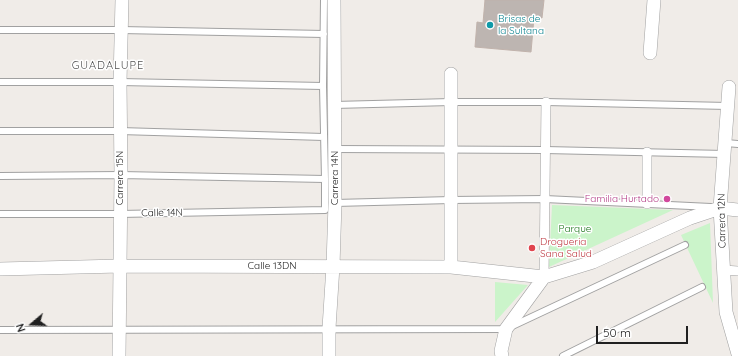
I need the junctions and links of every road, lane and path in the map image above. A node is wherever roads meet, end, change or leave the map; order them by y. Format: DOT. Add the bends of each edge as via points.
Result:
graph roads {
  1 [pos="122,0"];
  2 [pos="324,0"];
  3 [pos="334,0"];
  4 [pos="654,0"];
  5 [pos="0,30"];
  6 [pos="120,30"];
  7 [pos="324,34"];
  8 [pos="650,53"];
  9 [pos="451,74"];
  10 [pos="0,82"];
  11 [pos="120,82"];
  12 [pos="323,86"];
  13 [pos="731,88"];
  14 [pos="451,102"];
  15 [pos="546,102"];
  16 [pos="334,105"];
  17 [pos="728,106"];
  18 [pos="0,130"];
  19 [pos="120,131"];
  20 [pos="324,137"];
  21 [pos="730,147"];
  22 [pos="335,149"];
  23 [pos="451,150"];
  24 [pos="545,150"];
  25 [pos="647,152"];
  26 [pos="121,175"];
  27 [pos="0,176"];
  28 [pos="325,180"];
  29 [pos="545,199"];
  30 [pos="451,200"];
  31 [pos="647,204"];
  32 [pos="330,206"];
  33 [pos="720,208"];
  34 [pos="738,210"];
  35 [pos="0,214"];
  36 [pos="120,214"];
  37 [pos="685,245"];
  38 [pos="120,266"];
  39 [pos="332,266"];
  40 [pos="451,268"];
  41 [pos="0,269"];
  42 [pos="724,270"];
  43 [pos="738,271"];
  44 [pos="544,277"];
  45 [pos="702,287"];
  46 [pos="328,328"];
  47 [pos="120,329"];
  48 [pos="506,329"];
  49 [pos="0,330"];
  50 [pos="738,354"];
  51 [pos="119,356"];
  52 [pos="329,356"];
  53 [pos="502,356"];
  54 [pos="563,356"];
  1 -- 6 [label="street, Carrera 15N"];
  2 -- 7 [label="lane"];
  3 -- 16 [label="street, Carrera 14N"];
  4 -- 8 [label="street"];
  5 -- 6 [label="lane"];
  6 -- 7 [label="lane"];
  6 -- 11 [label="street, Carrera 15N"];
  7 -- 12 [label="lane"];
  9 -- 14 [label="street"];
  10 -- 11 [label="lane"];
  11 -- 12 [label="lane"];
  11 -- 19 [label="street, Carrera 15N"];
  12 -- 20 [label="lane"];
  13 -- 17 [label="street, Carrera 12N"];
  14 -- 15 [label="lane"];
  14 -- 16 [label="lane"];
  14 -- 23 [label="street"];
  15 -- 17 [label="lane"];
  15 -- 24 [label="street"];
  16 -- 22 [label="street, Carrera 14N"];
  17 -- 21 [label="street, Carrera 12N"];
  18 -- 19 [label="lane"];
  19 -- 20 [label="lane"];
  19 -- 26 [label="street, Carrera 15N"];
  20 -- 28 [label="lane"];
  21 -- 25 [label="lane"];
  21 -- 33 [label="street, Carrera 12N"];
  22 -- 23 [label="lane"];
  22 -- 32 [label="street, Carrera 14N"];
  23 -- 24 [label="lane"];
  23 -- 30 [label="street"];
  24 -- 25 [label="lane"];
  24 -- 29 [label="street"];
  25 -- 31 [label="street"];
  26 -- 27 [label="lane"];
  26 -- 28 [label="lane"];
  26 -- 36 [label="street, Carrera 15N"];
  28 -- 32 [label="lane"];
  29 -- 30 [label="lane, Calle 14N"];
  29 -- 31 [label="lane, Calle 14N"];
  29 -- 44 [label="street"];
  30 -- 32 [label="lane, Calle 14N"];
  30 -- 40 [label="street"];
  31 -- 33 [label="lane, Calle 14N"];
  32 -- 36 [label="lane, Calle 14N"];
  32 -- 39 [label="street, Carrera 14N"];
  33 -- 34 [label="street"];
  33 -- 42 [label="street, Carrera 12N"];
  33 -- 44 [label="street" via="690,218 593,262"];
  35 -- 36 [label="lane, Calle 14N"];
  36 -- 38 [label="street, Carrera 15N"];
  37 -- 48 [label="lane"];
  38 -- 39 [label="street, Calle 13DN"];
  38 -- 41 [label="street, Calle 13DN"];
  38 -- 47 [label="street, Carrera 15N"];
  39 -- 40 [label="street, Calle 13DN"];
  39 -- 46 [label="street, Carrera 14N"];
  40 -- 44 [label="street, Calle 13DN"];
  42 -- 43 [label="street"];
  42 -- 50 [label="street, Carrera 12N" via="726,312"];
  44 -- 48 [label="street"];
  45 -- 54 [label="lane"];
  46 -- 47 [label="lane"];
  46 -- 48 [label="lane"];
  46 -- 52 [label="street, Carrera 14N"];
  47 -- 49 [label="lane"];
  47 -- 51 [label="street, Carrera 15N"];
  48 -- 53 [label="street"];
}
